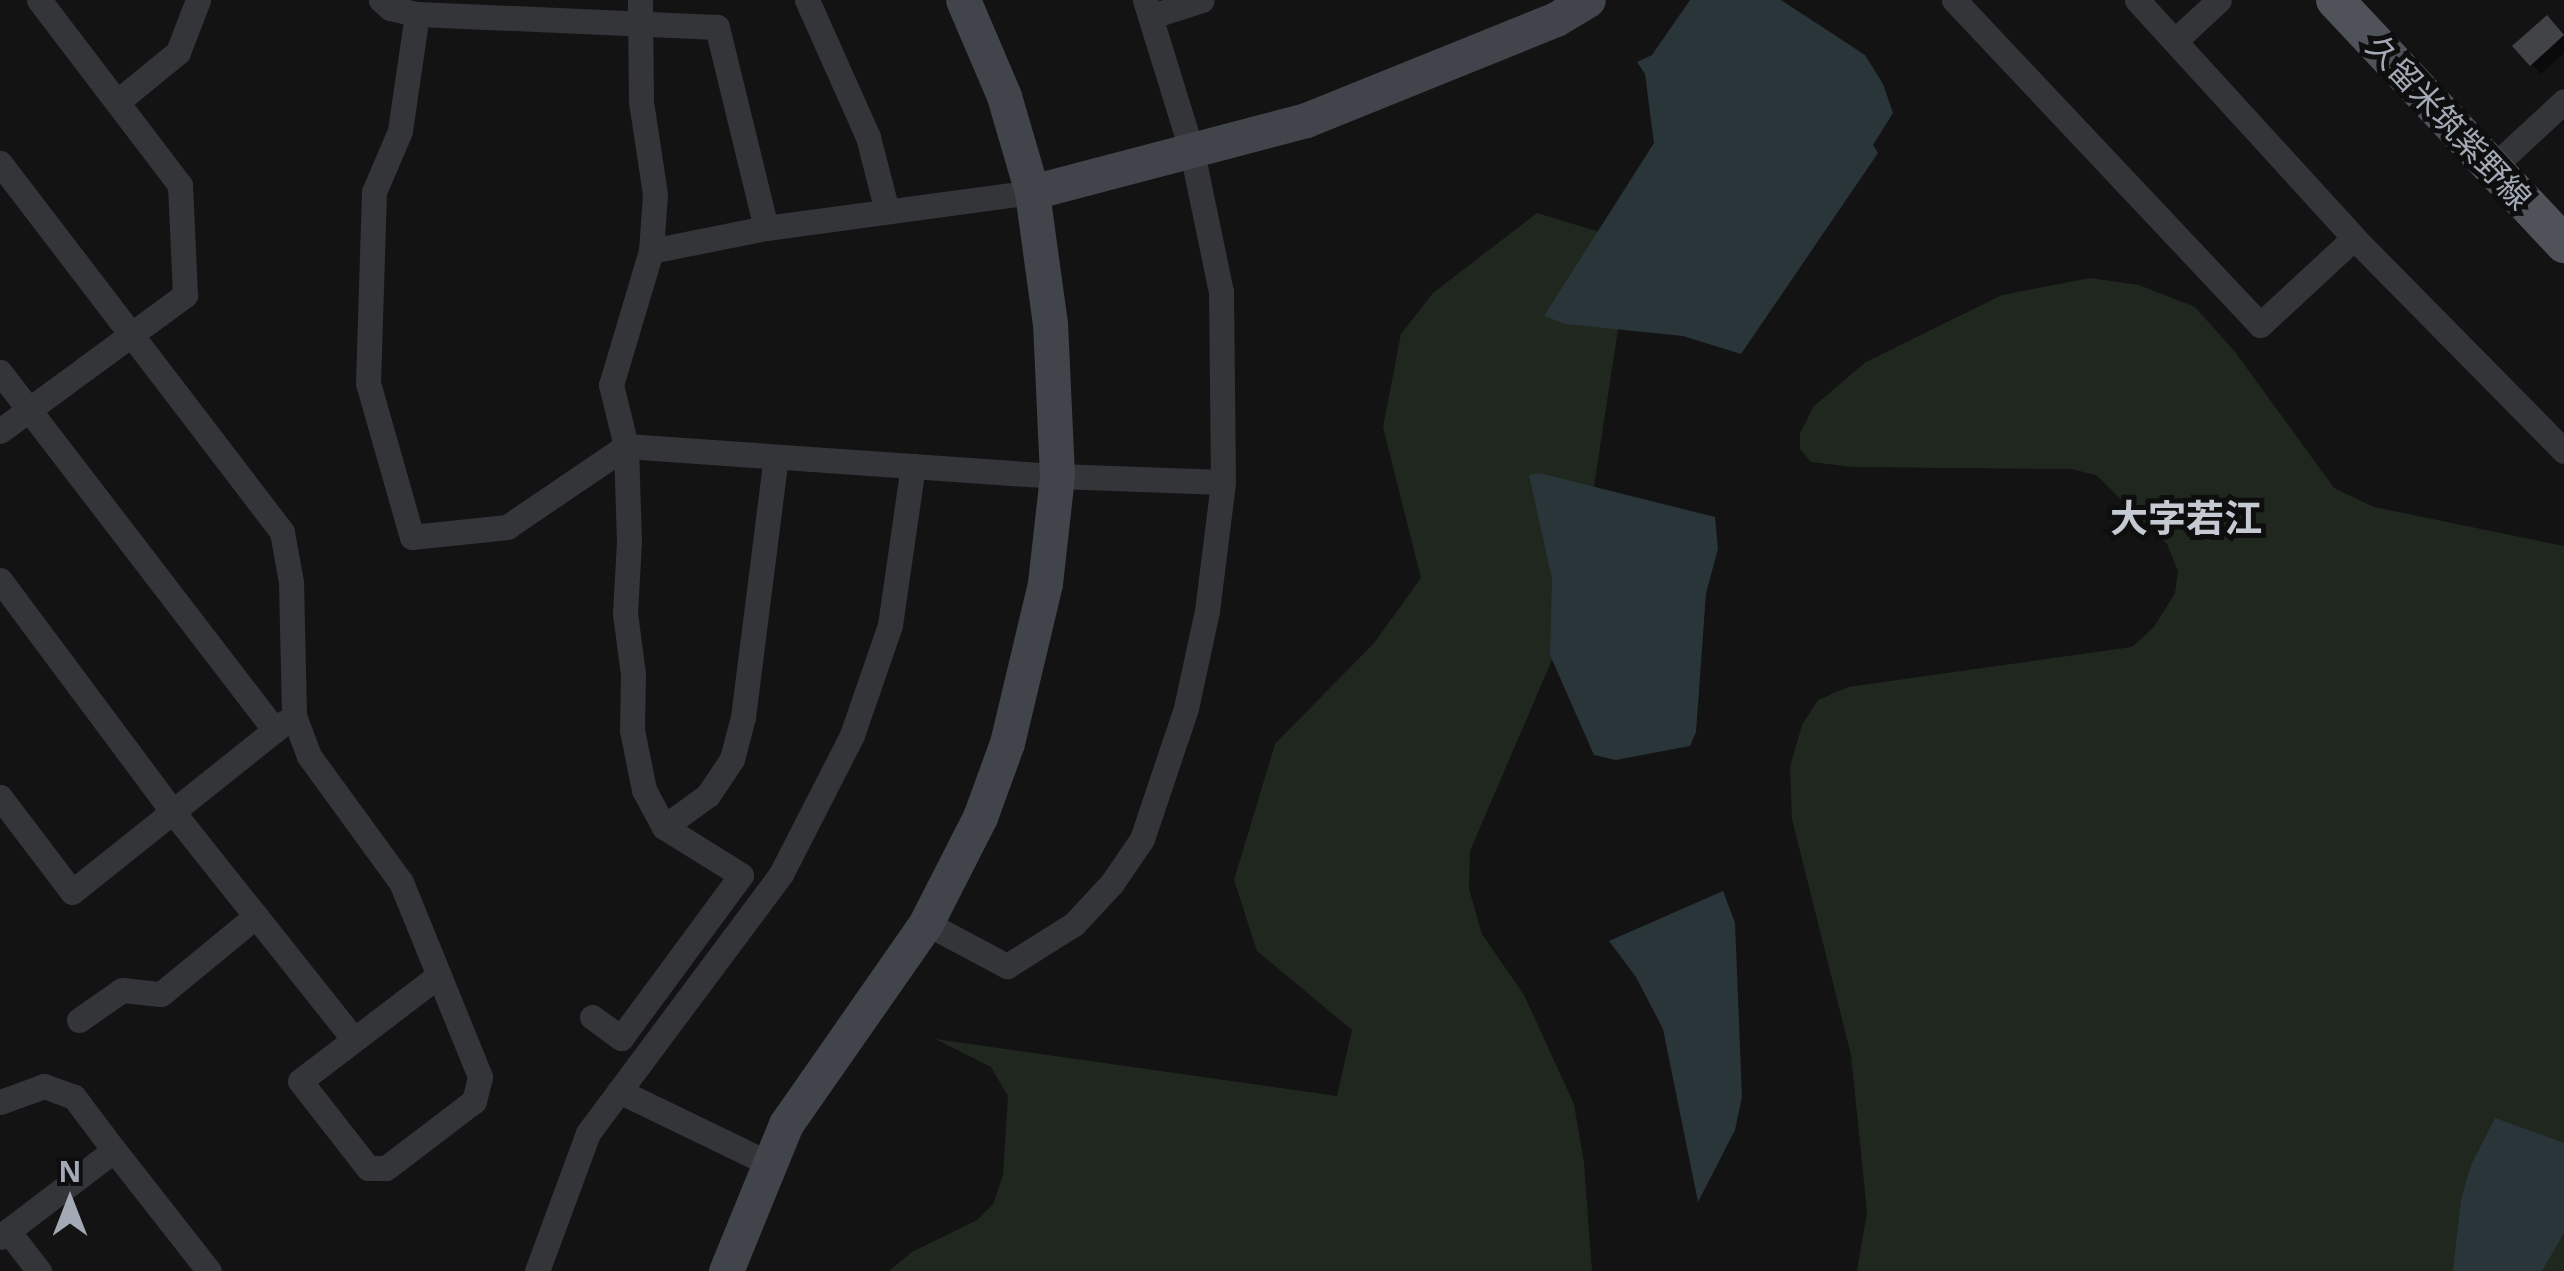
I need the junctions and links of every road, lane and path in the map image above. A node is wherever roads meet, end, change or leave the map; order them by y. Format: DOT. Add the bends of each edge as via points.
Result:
graph roads {
  1 [pos="39,0"];
  2 [pos="198,0"];
  3 [pos="381,0"];
  4 [pos="807,0"];
  5 [pos="963,0"];
  6 [pos="1202,0"];
  7 [pos="1588,0"];
  8 [pos="1954,0"];
  9 [pos="2137,0"];
  10 [pos="2219,0"];
  11 [pos="2334,0"];
  12 [pos="1148,8"];
  13 [pos="1551,10"];
  14 [pos="639,12"];
  15 [pos="418,14"];
  16 [pos="2177,40"];
  17 [pos="2564,101"];
  18 [pos="117,102"];
  19 [pos="1192,152"];
  20 [pos="0,163"];
  21 [pos="2492,168"];
  22 [pos="1032,192"];
  23 [pos="887,211"];
  24 [pos="766,228"];
  25 [pos="2354,238"];
  26 [pos="2564,244"];
  27 [pos="651,251"];
  28 [pos="132,334"];
  29 [pos="0,372"];
  30 [pos="29,411"];
  31 [pos="0,431"];
  32 [pos="626,446"];
  33 [pos="2564,451"];
  34 [pos="776,456"];
  35 [pos="914,466"];
  36 [pos="1057,476"];
  37 [pos="1223,482"];
  38 [pos="0,580"];
  39 [pos="284,722"];
  40 [pos="0,797"];
  41 [pos="174,812"];
  42 [pos="664,826"];
  43 [pos="256,916"];
  44 [pos="926,923"];
  45 [pos="438,976"];
  46 [pos="592,1017"];
  47 [pos="79,1020"];
  48 [pos="353,1038"];
  49 [pos="619,1092"];
  50 [pos="0,1102"];
  51 [pos="114,1150"];
  52 [pos="770,1164"];
  53 [pos="4,1234"];
  54 [pos="39,1271"];
  55 [pos="209,1271"];
  56 [pos="538,1271"];
  57 [pos="726,1271"];
  1 -- 18 [label="street"];
  2 -- 18 [label="street" via="178,52"];
  3 -- 15 [label="street"];
  4 -- 23 [label="street" via="868,138"];
  5 -- 22 [label="street" via="1004,96"];
  6 -- 12 [label="street"];
  7 -- 13 [label="street"];
  8 -- 25 [label="street" via="2260,325"];
  9 -- 16 [label="street"];
  10 -- 16 [label="street"];
  11 -- 21 [label="main road, 久留米筑紫野線"];
  12 -- 19 [label="street"];
  13 -- 19 [label="street" via="1306,120"];
  14 -- 15 [label="street"];
  14 -- 24 [label="street" via="717,27"];
  14 -- 27 [label="street" via="641,101 656,194"];
  15 -- 32 [label="street" via="400,131 374,192 368,383 412,537 507,527"];
  16 -- 25 [label="street"];
  17 -- 21 [label="street"];
  18 -- 28 [label="street" via="180,185 184,226 185,295"];
  19 -- 22 [label="street"];
  19 -- 37 [label="street" via="1222,292"];
  20 -- 28 [label="street"];
  21 -- 26 [label="main road, 久留米筑紫野線"];
  22 -- 23 [label="street"];
  22 -- 36 [label="street" via="1050,324"];
  23 -- 24 [label="street"];
  24 -- 27 [label="street"];
  25 -- 33 [label="street"];
  27 -- 32 [label="street" via="612,385"];
  28 -- 30 [label="street"];
  28 -- 39 [label="street" via="282,532 290,582"];
  29 -- 30 [label="street"];
  30 -- 31 [label="street"];
  30 -- 39 [label="street"];
  32 -- 34 [label="street"];
  32 -- 42 [label="street" via="632,730 644,790"];
  34 -- 35 [label="street"];
  34 -- 42 [label="street" via="743,718 732,758 708,795"];
  35 -- 36 [label="street"];
  35 -- 49 [label="street" via="890,624 852,734 781,874"];
  36 -- 37 [label="street"];
  36 -- 44 [label="street" via="1044,583 1007,743 980,817"];
  37 -- 44 [label="street" via="1186,708 1132,853 1074,924 1007,966"];
  38 -- 41 [label="street"];
  39 -- 41 [label="street"];
  39 -- 45 [label="street" via="401,882"];
  40 -- 41 [label="street" via="72,892"];
  41 -- 43 [label="street"];
  42 -- 46 [label="street" via="741,875 621,1038"];
  43 -- 47 [label="street" via="161,994 122,990"];
  43 -- 48 [label="street"];
  44 -- 52 [label="street" via="786,1124"];
  45 -- 48 [label="street"];
  45 -- 48 [label="street" via="480,1077 474,1100 386,1168 368,1168 300,1081"];
  49 -- 52 [label="street"];
  49 -- 56 [label="street" via="588,1132"];
  50 -- 51 [label="street" via="44,1086 74,1097"];
  51 -- 53 [label="street"];
  51 -- 55 [label="street"];
  52 -- 57 [label="street"];
  53 -- 54 [label="street"];
}
